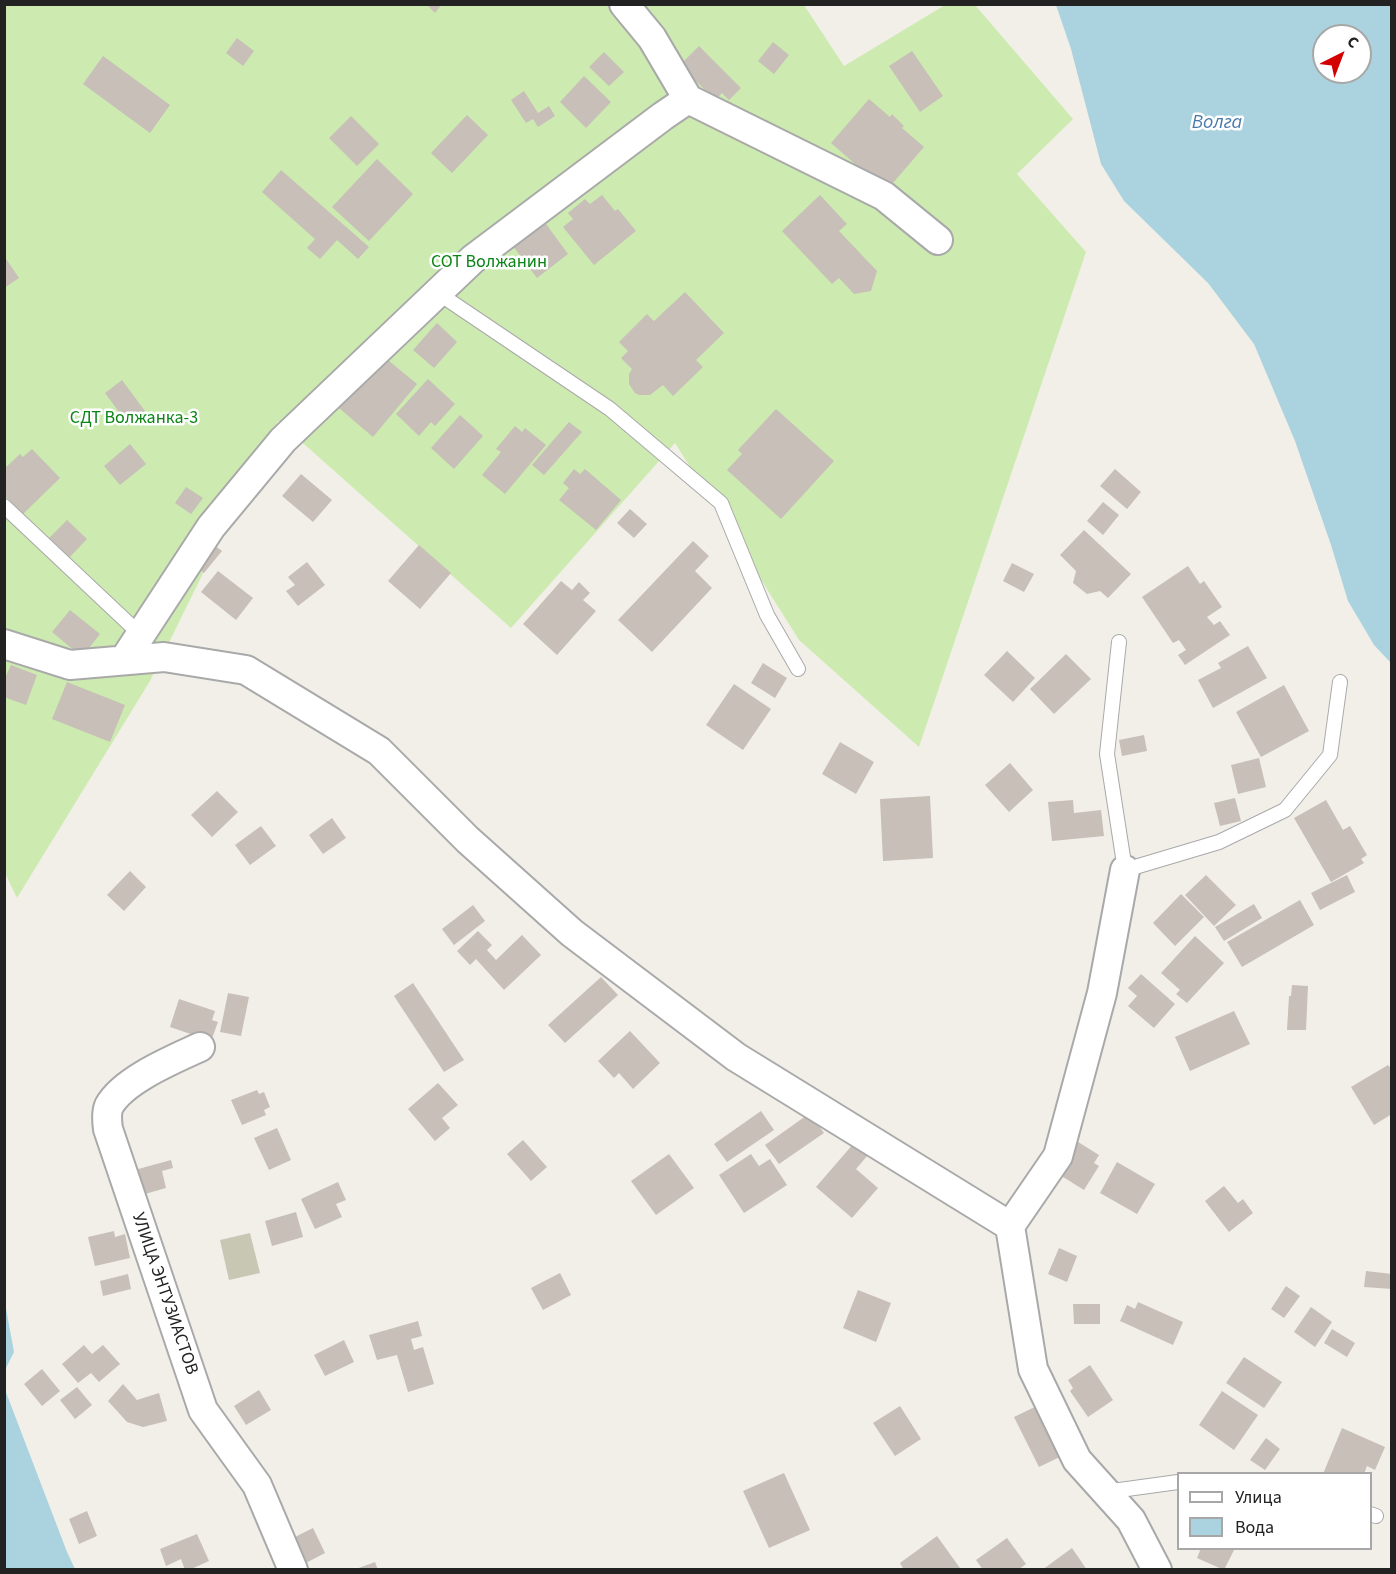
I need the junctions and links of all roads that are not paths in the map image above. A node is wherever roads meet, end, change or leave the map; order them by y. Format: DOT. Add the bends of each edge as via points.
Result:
graph roads {
  1 [pos="624,4"];
  2 [pos="688,99"];
  3 [pos="939,240"];
  4 [pos="438,293"];
  5 [pos="4,506"];
  6 [pos="141,635"];
  7 [pos="1119,642"];
  8 [pos="4,644"];
  9 [pos="164,657"];
  10 [pos="124,660"];
  11 [pos="798,669"];
  12 [pos="1340,682"];
  13 [pos="1125,870"];
  14 [pos="200,1047"];
  15 [pos="1010,1226"];
  16 [pos="1177,1482"];
  17 [pos="1106,1492"];
  18 [pos="293,1569"];
  19 [pos="1157,1569"];
  1 -- 2 [label="street" via="652,38"];
  2 -- 3 [label="street" via="884,196"];
  2 -- 4 [label="street" via="473,259"];
  4 -- 6 [label="street" via="284,440 211,527"];
  4 -- 11 [label="lane" via="610,409 721,503 767,615"];
  5 -- 6 [label="lane"];
  6 -- 9 [label="lane"];
  6 -- 10 [label="street"];
  7 -- 13 [label="lane" via="1107,754"];
  8 -- 10 [label="street" via="70,665"];
  9 -- 10 [label="street"];
  9 -- 15 [label="street" via="246,670 379,751 468,840 572,933 736,1057"];
  12 -- 13 [label="lane" via="1330,755 1285,810 1219,842"];
  13 -- 15 [label="street" via="1102,993 1058,1156"];
  14 -- 18 [label="street, УЛИЦА ЭНТУЗИАСТОВ" via="152,1068 120,1094 106,1118 203,1410 257,1485"];
  15 -- 17 [label="street" via="1033,1369 1077,1460"];
  16 -- 17 [label="lane"];
  17 -- 19 [label="street" via="1131,1520"];
}
